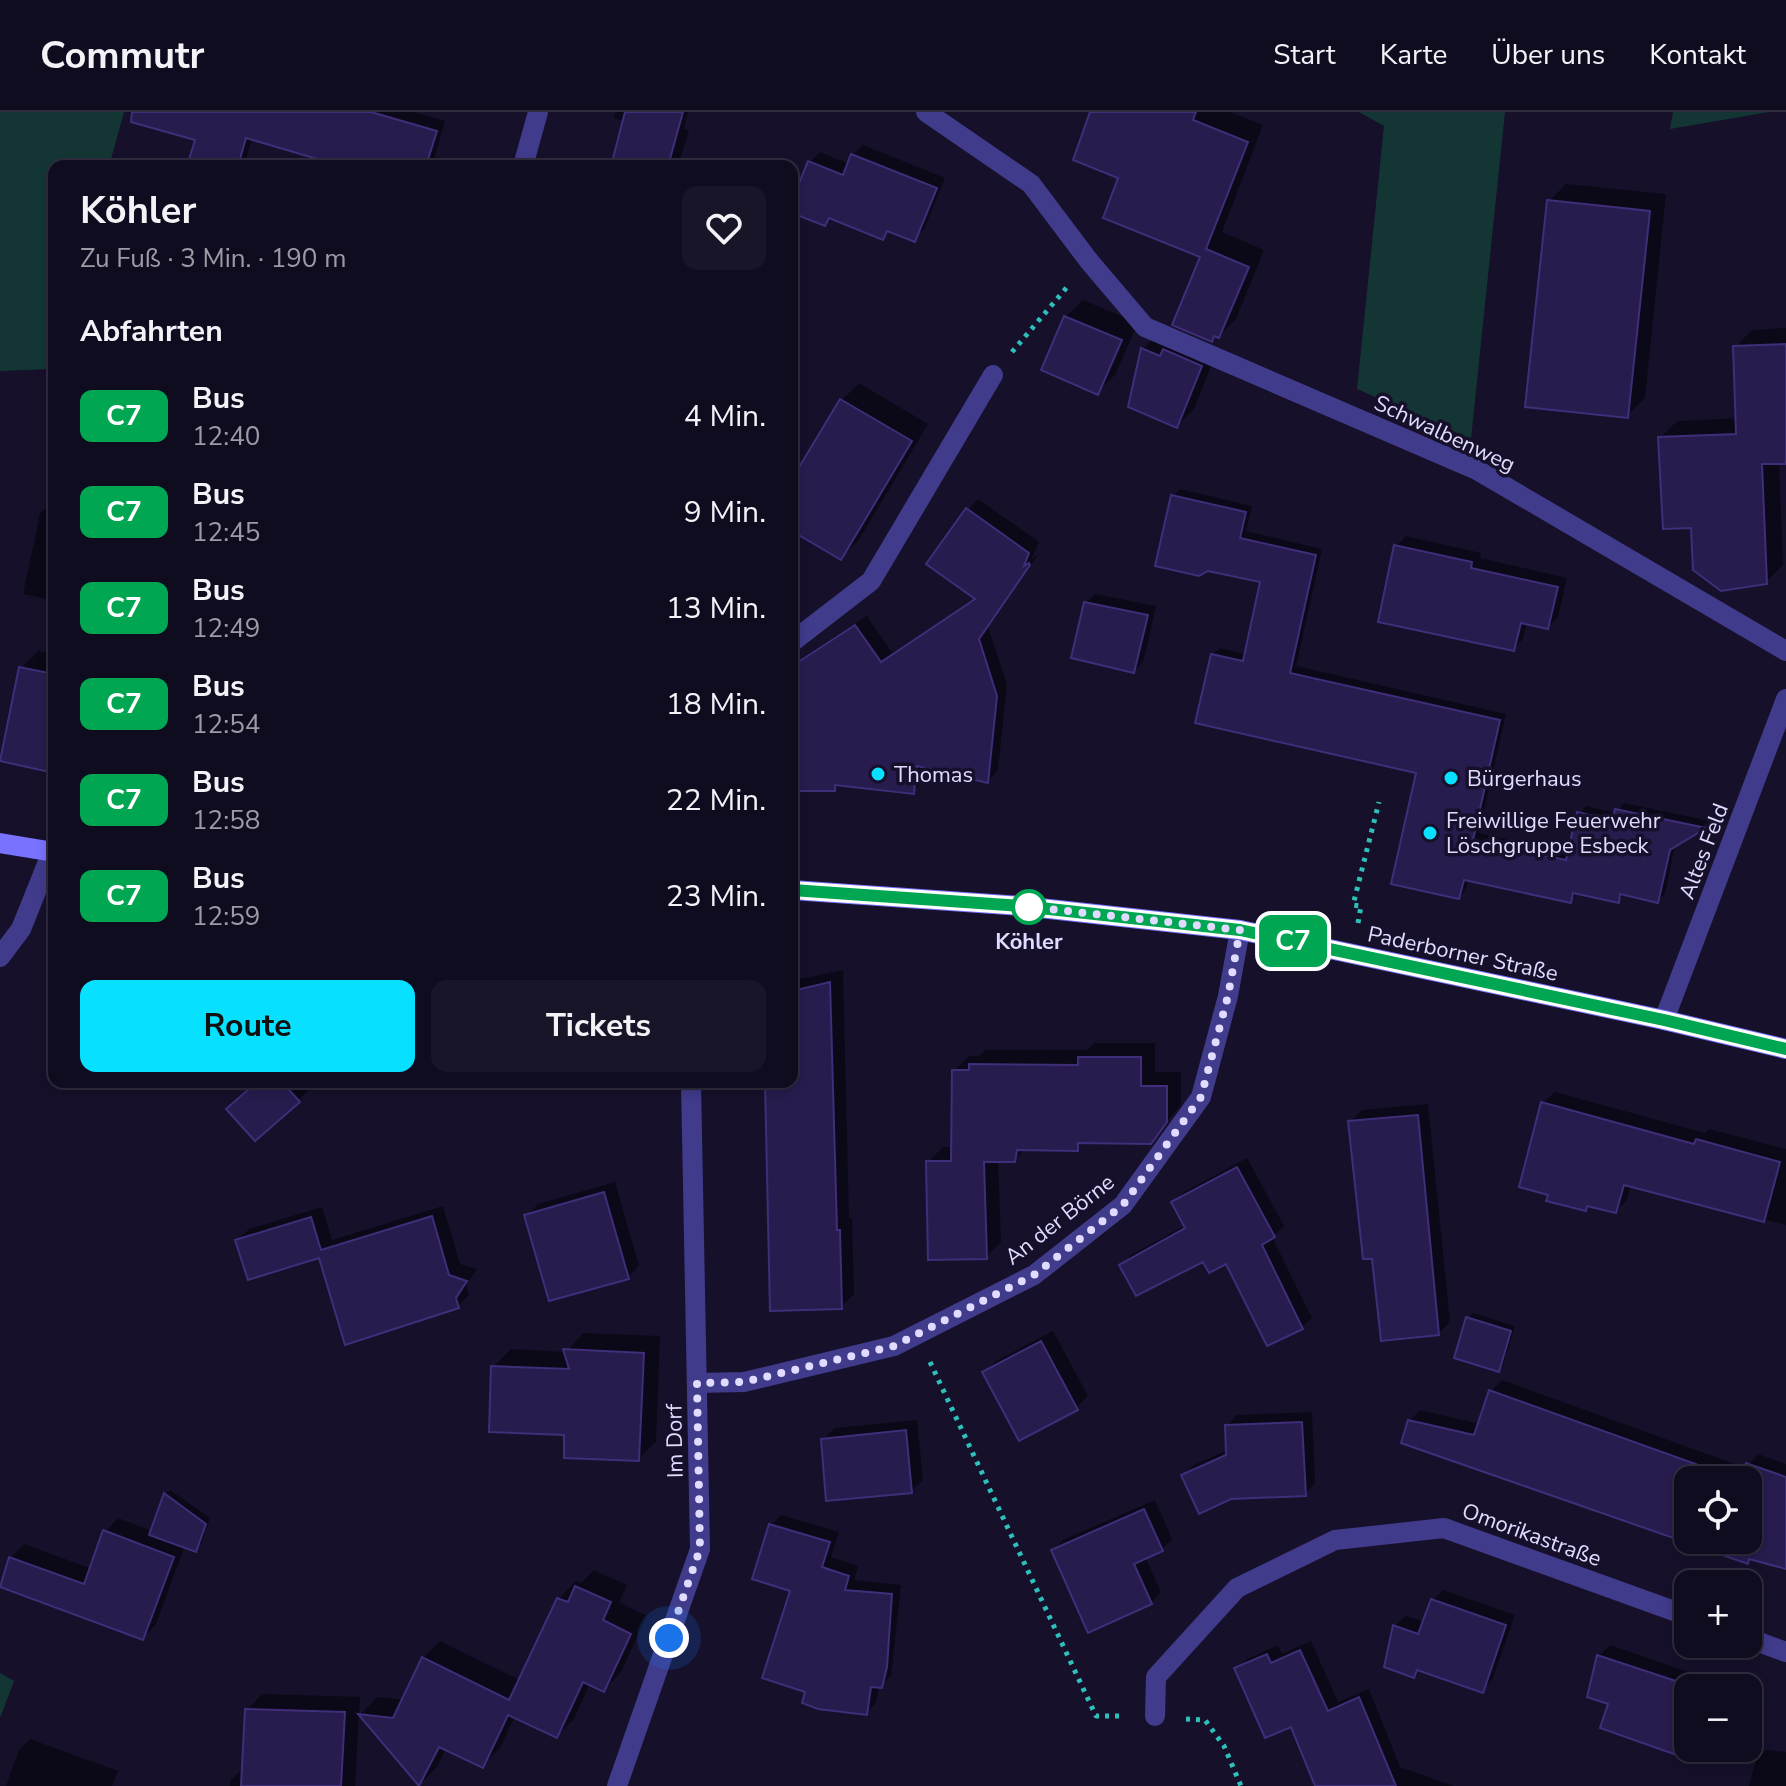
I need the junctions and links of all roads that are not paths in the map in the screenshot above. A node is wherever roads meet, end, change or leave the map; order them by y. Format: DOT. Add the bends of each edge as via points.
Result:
graph roads {
  1 [pos="538,112"];
  2 [pos="926,112"];
  3 [pos="525,160"];
  4 [pos="993,375"];
  5 [pos="798,637"];
  6 [pos="1786,651"];
  7 [pos="1786,699"];
  8 [pos="0,843"];
  9 [pos="48,851"];
  10 [pos="48,864"];
  11 [pos="798,890"];
  12 [pos="1240,930"];
  13 [pos="0,957"];
  14 [pos="1664,1020"];
  15 [pos="1786,1049"];
  16 [pos="691,1088"];
  17 [pos="697,1383"];
  18 [pos="1674,1611"];
  19 [pos="1762,1643"];
  20 [pos="1786,1652"];
  21 [pos="1155,1716"];
  22 [pos="617,1786"];
  1 -- 3 [label="street"];
  2 -- 6 [label="street, Schwalbenweg" via="1031,184 1145,327 1477,470"];
  4 -- 5 [label="street" via="871,581"];
  7 -- 14 [label="street, Altes Feld"];
  8 -- 9 [label="main road"];
  10 -- 13 [label="street" via="21,929"];
  11 -- 12 [label="main road, Paderborner Straße" via="1022,906"];
  12 -- 14 [label="main road, Paderborner Straße"];
  12 -- 17 [label="street, An der Börne" via="1201,1097 1123,1205 1034,1275 894,1346 744,1382"];
  14 -- 15 [label="main road, Paderborner Straße"];
  16 -- 17 [label="street, Im Dorf"];
  17 -- 22 [label="street, Im Dorf" via="700,1549"];
  18 -- 21 [label="street, Omorikastraße" via="1444,1528 1335,1540 1237,1588 1156,1677"];
  19 -- 20 [label="street"];
}
